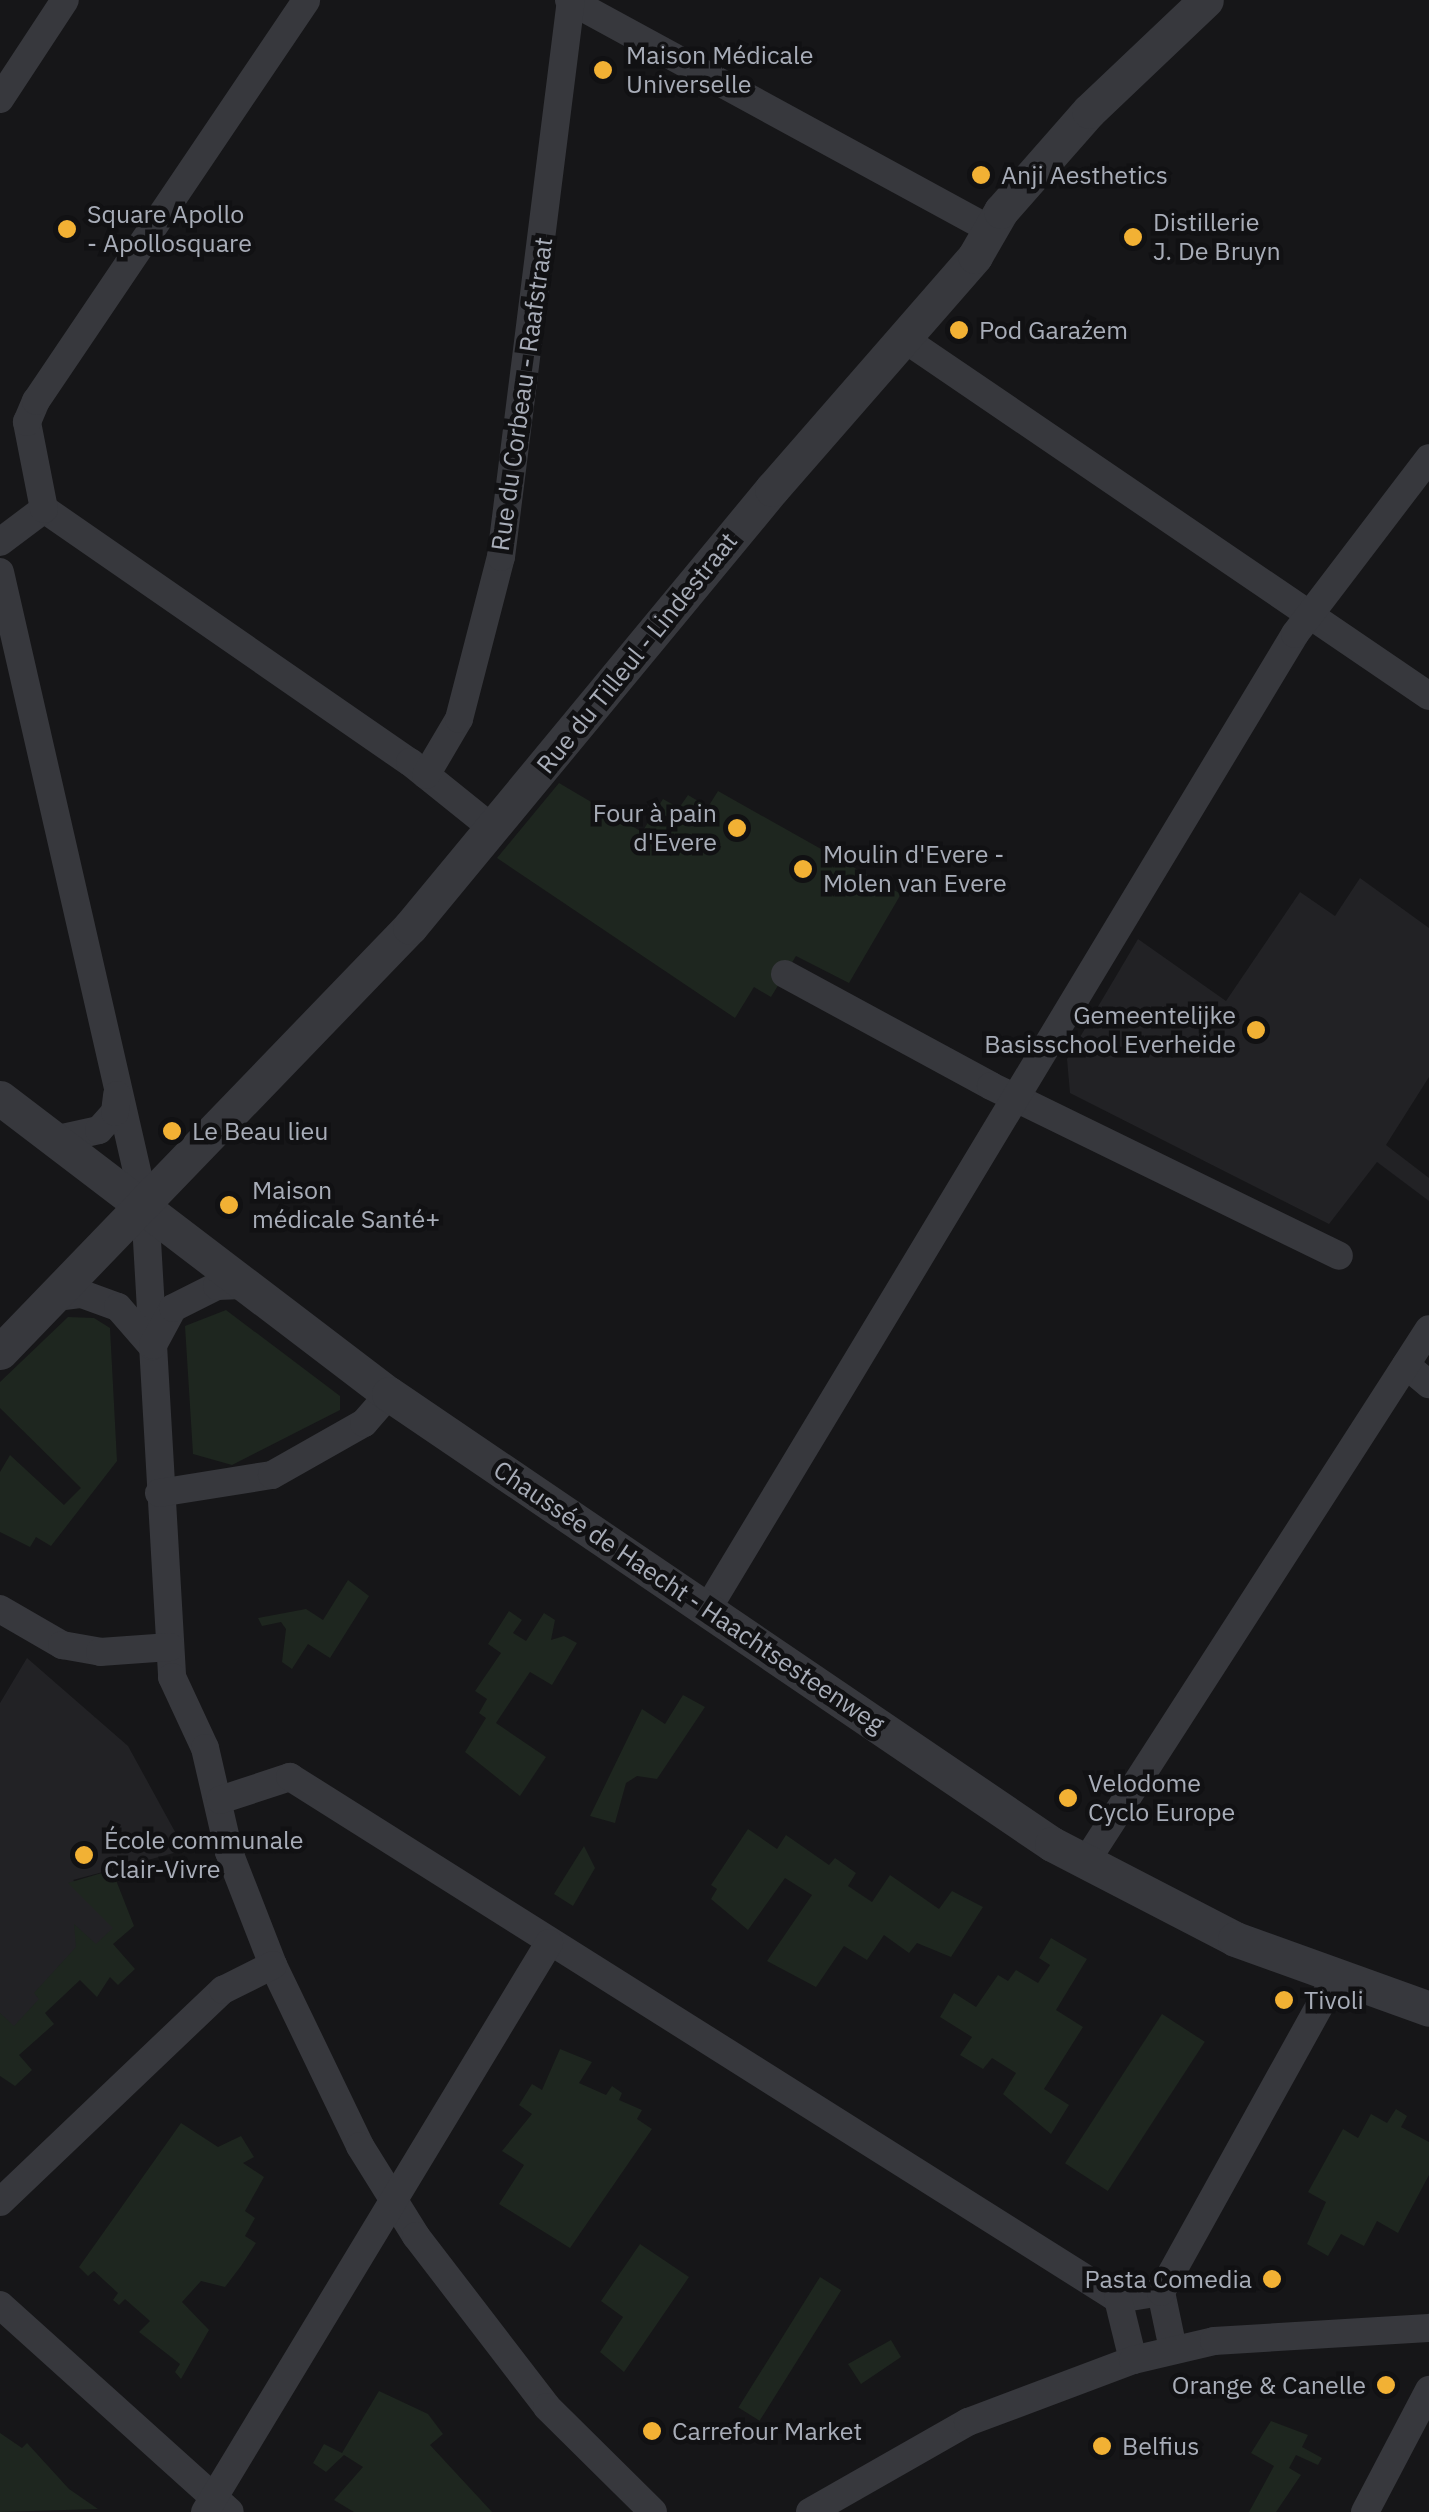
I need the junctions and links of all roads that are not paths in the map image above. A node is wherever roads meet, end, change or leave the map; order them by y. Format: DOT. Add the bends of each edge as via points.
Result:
graph roads {
  1 [pos="65,0"];
  2 [pos="306,0"];
  3 [pos="570,0"];
  4 [pos="1206,0"];
  5 [pos="0,99"];
  6 [pos="989,228"];
  7 [pos="903,338"];
  8 [pos="1429,458"];
  9 [pos="44,508"];
  10 [pos="0,542"];
  11 [pos="0,572"];
  12 [pos="1308,614"];
  13 [pos="1429,696"];
  14 [pos="426,774"];
  15 [pos="492,828"];
  16 [pos="785,974"];
  17 [pos="116,1095"];
  18 [pos="0,1098"];
  19 [pos="1016,1098"];
  20 [pos="58,1140"];
  21 [pos="145,1206"];
  22 [pos="1339,1256"];
  23 [pos="242,1286"];
  24 [pos="56,1297"];
  25 [pos="1429,1329"];
  26 [pos="152,1346"];
  27 [pos="0,1352"];
  28 [pos="1406,1366"];
  29 [pos="1429,1384"];
  30 [pos="389,1394"];
  31 [pos="159,1493"];
  32 [pos="0,1608"];
  33 [pos="708,1608"];
  34 [pos="170,1647"];
  35 [pos="220,1800"];
  36 [pos="1085,1863"];
  37 [pos="549,1944"];
  38 [pos="273,1965"];
  39 [pos="1335,1978"];
  40 [pos="1429,2010"];
  41 [pos="394,2200"];
  42 [pos="0,2202"];
  43 [pos="1161,2292"];
  44 [pos="1118,2299"];
  45 [pos="0,2305"];
  46 [pos="1429,2328"];
  47 [pos="1173,2349"];
  48 [pos="1133,2360"];
  49 [pos="1429,2390"];
  50 [pos="216,2507"];
  51 [pos="653,2512"];
  52 [pos="810,2512"];
  53 [pos="1366,2512"];
  1 -- 5 [label="street"];
  2 -- 9 [label="street" via="36,401 27,422"];
  3 -- 6 [label="street"];
  3 -- 14 [label="street, Rue du Corbeau - Raafstraat" via="501,557 459,719"];
  4 -- 6 [label="street, Rue du Tilleul - Lindestraat" via="1089,110"];
  6 -- 7 [label="street, Rue du Tilleul - Lindestraat" via="974,256"];
  7 -- 12 [label="street"];
  7 -- 15 [label="street, Rue du Tilleul - Lindestraat"];
  8 -- 12 [label="street"];
  9 -- 10 [label="street"];
  9 -- 14 [label="street"];
  11 -- 17 [label="street"];
  12 -- 13 [label="street"];
  12 -- 19 [label="street"];
  14 -- 15 [label="street"];
  15 -- 21 [label="street, Rue du Tilleul - Lindestraat" via="410,928"];
  16 -- 19 [label="street"];
  17 -- 20 [label="street" via="115,1112 99,1130"];
  17 -- 21 [label="street"];
  18 -- 20 [label="street, Chaussée de Haecht - Haachtsesteenweg"];
  19 -- 22 [label="street"];
  19 -- 33 [label="street"];
  20 -- 21 [label="street, Chaussée de Haecht - Haachtsesteenweg"];
  21 -- 23 [label="street, Chaussée de Haecht - Haachtsesteenweg"];
  21 -- 24 [label="street, Rue du Tilleul - Lindestraat"];
  21 -- 26 [label="street"];
  23 -- 26 [label="street" via="217,1286 173,1308"];
  23 -- 30 [label="street, Chaussée de Haecht - Haachtsesteenweg"];
  24 -- 26 [label="street" via="82,1294 118,1307"];
  24 -- 27 [label="street, Rue du Tilleul - Lindestraat"];
  25 -- 28 [label="street"];
  26 -- 31 [label="street"];
  28 -- 29 [label="street"];
  28 -- 36 [label="street"];
  30 -- 31 [label="street" via="364,1423 296,1464 238,1482"];
  30 -- 33 [label="street, Chaussée de Haecht - Haachtsesteenweg"];
  31 -- 34 [label="street"];
  32 -- 34 [label="street" via="62,1645 100,1652"];
  33 -- 36 [label="street, Chaussée de Haecht - Haachtsesteenweg"];
  34 -- 35 [label="street" via="172,1676"];
  35 -- 37 [label="street" via="290,1777"];
  35 -- 38 [label="street" via="229,1852"];
  36 -- 39 [label="street, Chaussée de Haecht - Haachtsesteenweg" via="1235,1940"];
  37 -- 41 [label="street"];
  37 -- 44 [label="street"];
  38 -- 41 [label="street"];
  38 -- 42 [label="street" via="222,1990"];
  39 -- 40 [label="street, Chaussée de Haecht - Haachtsesteenweg"];
  39 -- 43 [label="street"];
  41 -- 50 [label="street"];
  41 -- 51 [label="street" via="547,2406"];
  43 -- 44 [label="street"];
  43 -- 47 [label="street"];
  44 -- 48 [label="street"];
  45 -- 50 [label="street"];
  46 -- 47 [label="street" via="1289,2334"];
  47 -- 48 [label="street"];
  48 -- 52 [label="street" via="968,2422"];
  49 -- 53 [label="street"];
}
